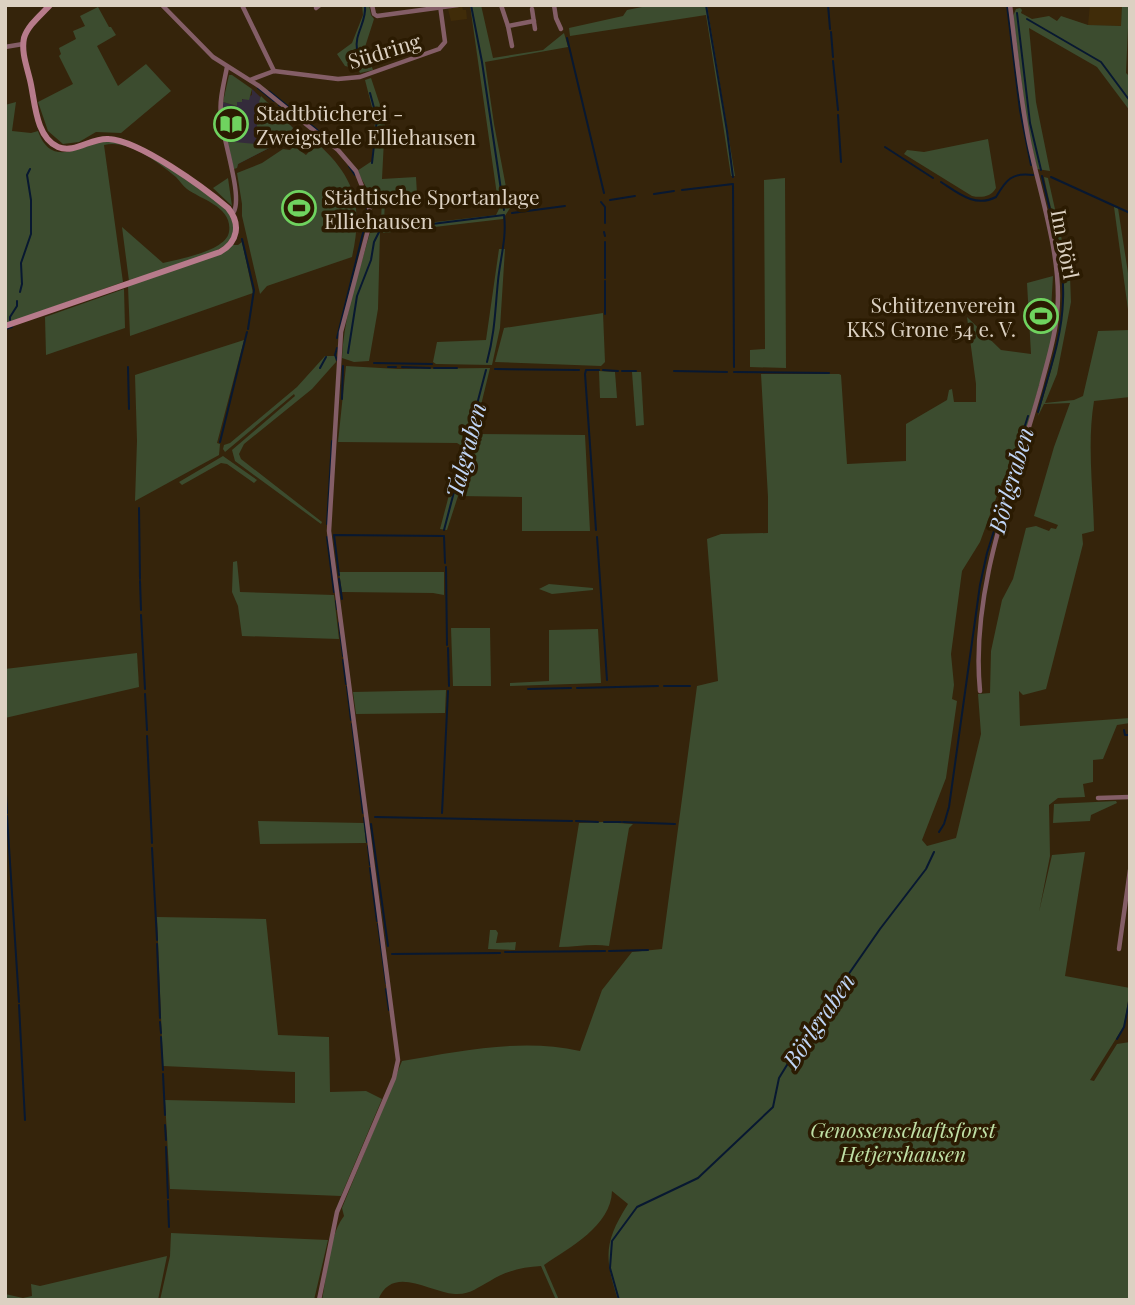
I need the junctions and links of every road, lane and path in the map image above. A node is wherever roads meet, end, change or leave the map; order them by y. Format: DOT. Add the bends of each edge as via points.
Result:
graph roads {
  1 [pos="51,5"];
  2 [pos="162,5"];
  3 [pos="243,5"];
  4 [pos="372,5"];
  5 [pos="458,5"];
  6 [pos="501,5"];
  7 [pos="554,5"];
  8 [pos="1010,5"];
  9 [pos="441,7"];
  10 [pos="532,9"];
  11 [pos="534,21"];
  12 [pos="508,26"];
  13 [pos="535,29"];
  14 [pos="561,29"];
  15 [pos="23,44"];
  16 [pos="512,46"];
  17 [pos="5,47"];
  18 [pos="227,67"];
  19 [pos="274,71"];
  20 [pos="250,80"];
  21 [pos="233,213"];
  22 [pos="5,326"];
  23 [pos="980,691"];
  24 [pos="1130,797"];
  25 [pos="1098,798"];
  26 [pos="1130,870"];
  27 [pos="1119,949"];
  28 [pos="319,1300"];
  1 -- 15 [label="street" via="30,26"];
  2 -- 18 [label="street"];
  3 -- 19 [label="street"];
  4 -- 9 [label="street" via="374,15"];
  5 -- 9 [label="street"];
  6 -- 12 [label="street"];
  7 -- 14 [label="street"];
  8 -- 23 [label="street, Im Börl" via="1023,111 1055,257 1059,297 1052,344 983,600 978,641"];
  9 -- 19 [label="street, Südring" via="446,42 439,49 349,78"];
  10 -- 11 [label="street"];
  11 -- 12 [label="street"];
  11 -- 13 [label="street"];
  12 -- 16 [label="street"];
  15 -- 17 [label="street"];
  15 -- 21 [label="street" via="37,113 54,145 71,148 108,139 138,146"];
  18 -- 20 [label="street"];
  18 -- 21 [label="street" via="221,117 237,201"];
  19 -- 20 [label="street, Südring"];
  20 -- 28 [label="street" via="338,150 364,187 370,213 341,332 329,531 398,1060 337,1212"];
  21 -- 22 [label="street" via="236,231 231,244 220,252"];
  24 -- 25 [label="street"];
  26 -- 27 [label="street"];
}
